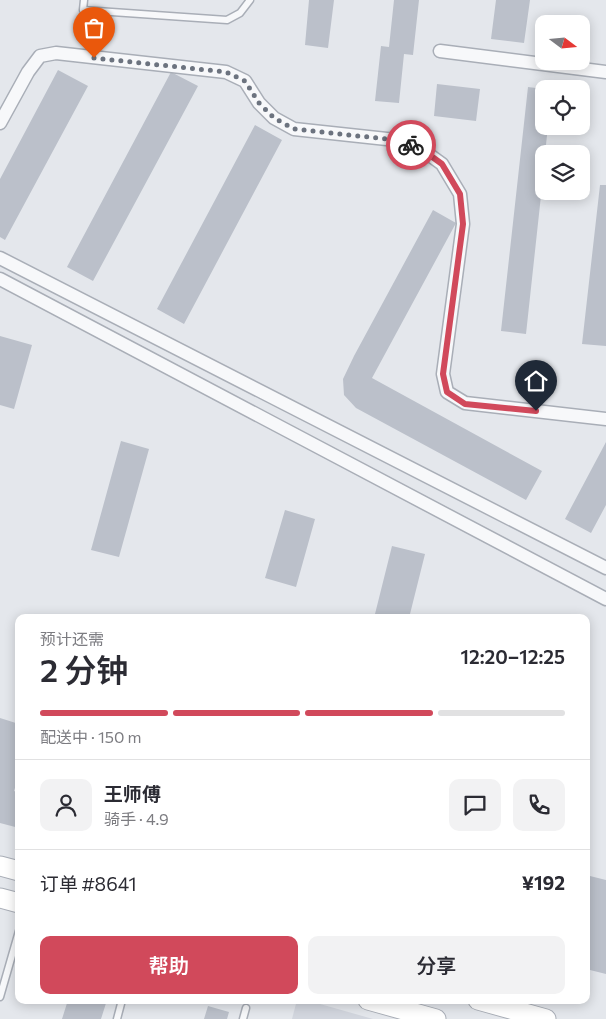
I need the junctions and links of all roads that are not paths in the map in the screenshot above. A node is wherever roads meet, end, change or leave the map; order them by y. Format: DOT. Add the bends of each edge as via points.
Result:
graph roads {
  1 [pos="84,0"];
  2 [pos="250,0"];
  3 [pos="440,52"];
  4 [pos="606,72"];
  5 [pos="0,123"];
  6 [pos="0,258"];
  7 [pos="0,279"];
  8 [pos="606,419"];
  9 [pos="606,568"];
  10 [pos="606,599"];
  11 [pos="0,866"];
  12 [pos="15,870"];
  13 [pos="0,898"];
  14 [pos="15,902"];
  15 [pos="15,945"];
  16 [pos="0,997"];
  17 [pos="121,1004"];
  18 [pos="382,1004"];
  19 [pos="492,1004"];
  20 [pos="246,1008"];
  21 [pos="117,1019"];
  22 [pos="243,1019"];
  23 [pos="436,1019"];
  24 [pos="546,1019"];
  1 -- 2 [label="lane" via="83,10 227,20 240,13"];
  3 -- 4 [label="street"];
  5 -- 8 [label="street" via="40,56 56,53 226,72 245,81 259,103 274,118 294,129 396,140 420,148 442,164 461,201 463,224 443,374 447,392 465,404"];
  6 -- 9 [label="street"];
  7 -- 10 [label="street"];
  11 -- 12 [label="main road"];
  13 -- 14 [label="main road"];
  15 -- 16 [label="lane"];
  17 -- 21 [label="lane"];
  18 -- 23 [label="main road"];
  19 -- 24 [label="main road"];
  20 -- 22 [label="lane"];
}
